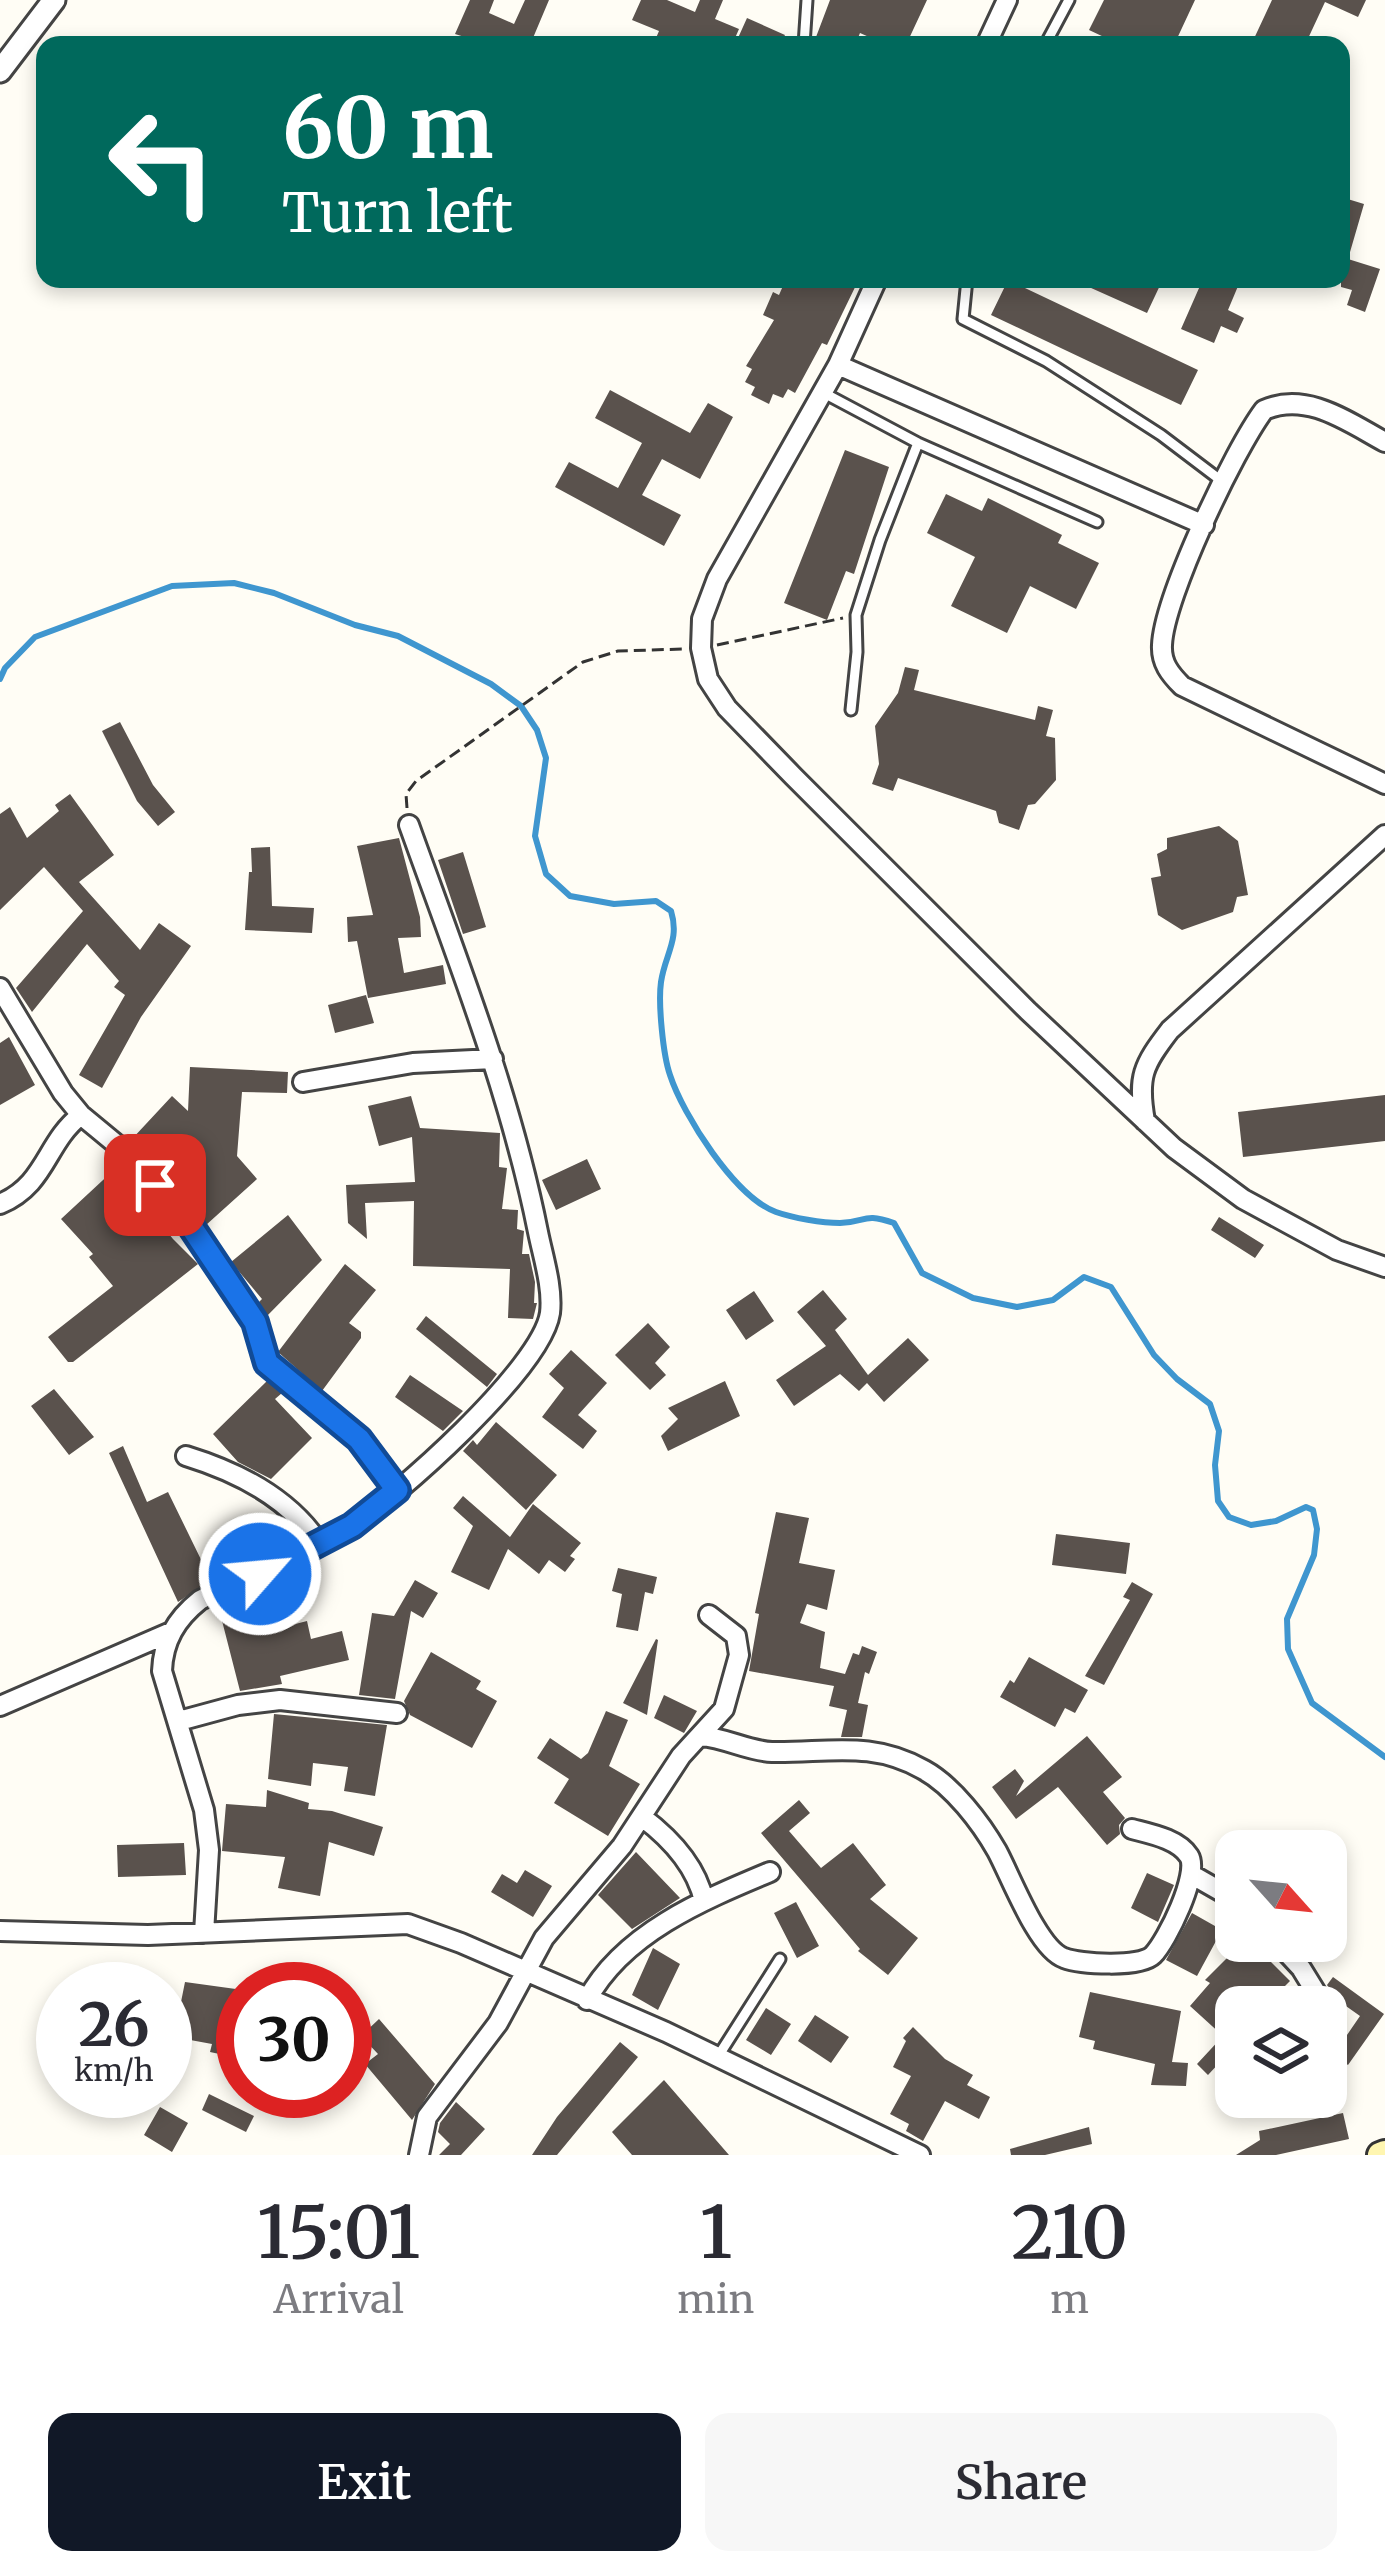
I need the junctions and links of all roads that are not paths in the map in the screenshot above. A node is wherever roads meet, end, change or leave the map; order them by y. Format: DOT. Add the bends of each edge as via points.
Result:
graph roads {
  1 [pos="54,0"];
  2 [pos="807,0"];
  3 [pos="1006,0"];
  4 [pos="1069,0"];
  5 [pos="805,36"];
  6 [pos="990,36"];
  7 [pos="1050,36"];
  8 [pos="0,71"];
  9 [pos="874,288"];
  10 [pos="966,288"];
  11 [pos="838,364"];
  12 [pos="822,392"];
  13 [pos="1385,442"];
  14 [pos="918,443"];
  15 [pos="1224,484"];
  16 [pos="1097,522"];
  17 [pos="1204,525"];
  18 [pos="850,710"];
  19 [pos="1385,784"];
  20 [pos="409,825"];
  21 [pos="1385,836"];
  22 [pos="0,988"];
  23 [pos="493,1059"];
  24 [pos="303,1082"];
  25 [pos="81,1115"];
  26 [pos="1145,1122"];
  27 [pos="0,1204"];
  28 [pos="1385,1267"];
  29 [pos="186,1456"];
  30 [pos="397,1490"];
  31 [pos="320,1544"];
  32 [pos="709,1616"];
  33 [pos="171,1632"];
  34 [pos="0,1706"];
  35 [pos="397,1713"];
  36 [pos="179,1721"];
  37 [pos="701,1736"];
  38 [pos="641,1816"];
  39 [pos="1132,1829"];
  40 [pos="770,1872"];
  41 [pos="1194,1876"];
  42 [pos="1215,1888"];
  43 [pos="704,1901"];
  44 [pos="0,1931"];
  45 [pos="204,1934"];
  46 [pos="780,1959"];
  47 [pos="526,1971"];
  48 [pos="587,2000"];
  49 [pos="717,2058"];
  50 [pos="419,2155"];
  51 [pos="920,2155"];
  1 -- 8 [label="street"];
  2 -- 5 [label="lane"];
  3 -- 6 [label="street"];
  4 -- 7 [label="lane"];
  9 -- 11 [label="street"];
  10 -- 15 [label="lane" via="963,320 1046,361"];
  11 -- 12 [label="street"];
  11 -- 17 [label="street"];
  12 -- 14 [label="lane"];
  12 -- 26 [label="street" via="717,579 702,619 708,679 727,708"];
  13 -- 15 [label="street" via="1317,408 1281,403 1264,410"];
  14 -- 16 [label="lane"];
  14 -- 18 [label="lane" via="856,615"];
  15 -- 17 [label="street"];
  17 -- 19 [label="street" via="1164,629 1168,673"];
  20 -- 23 [label="street"];
  21 -- 26 [label="street" via="1170,1030 1145,1062"];
  22 -- 25 [label="street"];
  23 -- 24 [label="street"];
  23 -- 30 [label="street" via="531,1198 550,1315 505,1385"];
  25 -- 27 [label="street" via="64,1128 40,1176"];
  25 -- 30 [label="street" via="184,1216 255,1322 267,1363 359,1439"];
  26 -- 28 [label="street" via="1243,1199"];
  29 -- 31 [label="street" via="228,1469 282,1503"];
  30 -- 31 [label="street"];
  31 -- 33 [label="street" via="200,1600"];
  32 -- 37 [label="street" via="736,1636 740,1655 724,1709"];
  33 -- 34 [label="street"];
  33 -- 36 [label="street" via="162,1671"];
  35 -- 36 [label="street" via="280,1700"];
  36 -- 45 [label="street" via="209,1850"];
  37 -- 38 [label="street"];
  37 -- 41 [label="street" via="772,1752 873,1749 924,1770 994,1846 1040,1935 1066,1960 1139,1963 1154,1955"];
  38 -- 43 [label="street" via="678,1849"];
  38 -- 47 [label="street"];
  39 -- 41 [label="street" via="1175,1844 1190,1857"];
  40 -- 43 [label="street"];
  41 -- 42 [label="street"];
  43 -- 48 [label="street" via="635,1943"];
  44 -- 45 [label="street"];
  45 -- 47 [label="street" via="408,1924"];
  46 -- 49 [label="lane"];
  47 -- 48 [label="street"];
  47 -- 50 [label="street" via="498,2023 427,2116"];
  48 -- 49 [label="street"];
  49 -- 51 [label="street"];
}
